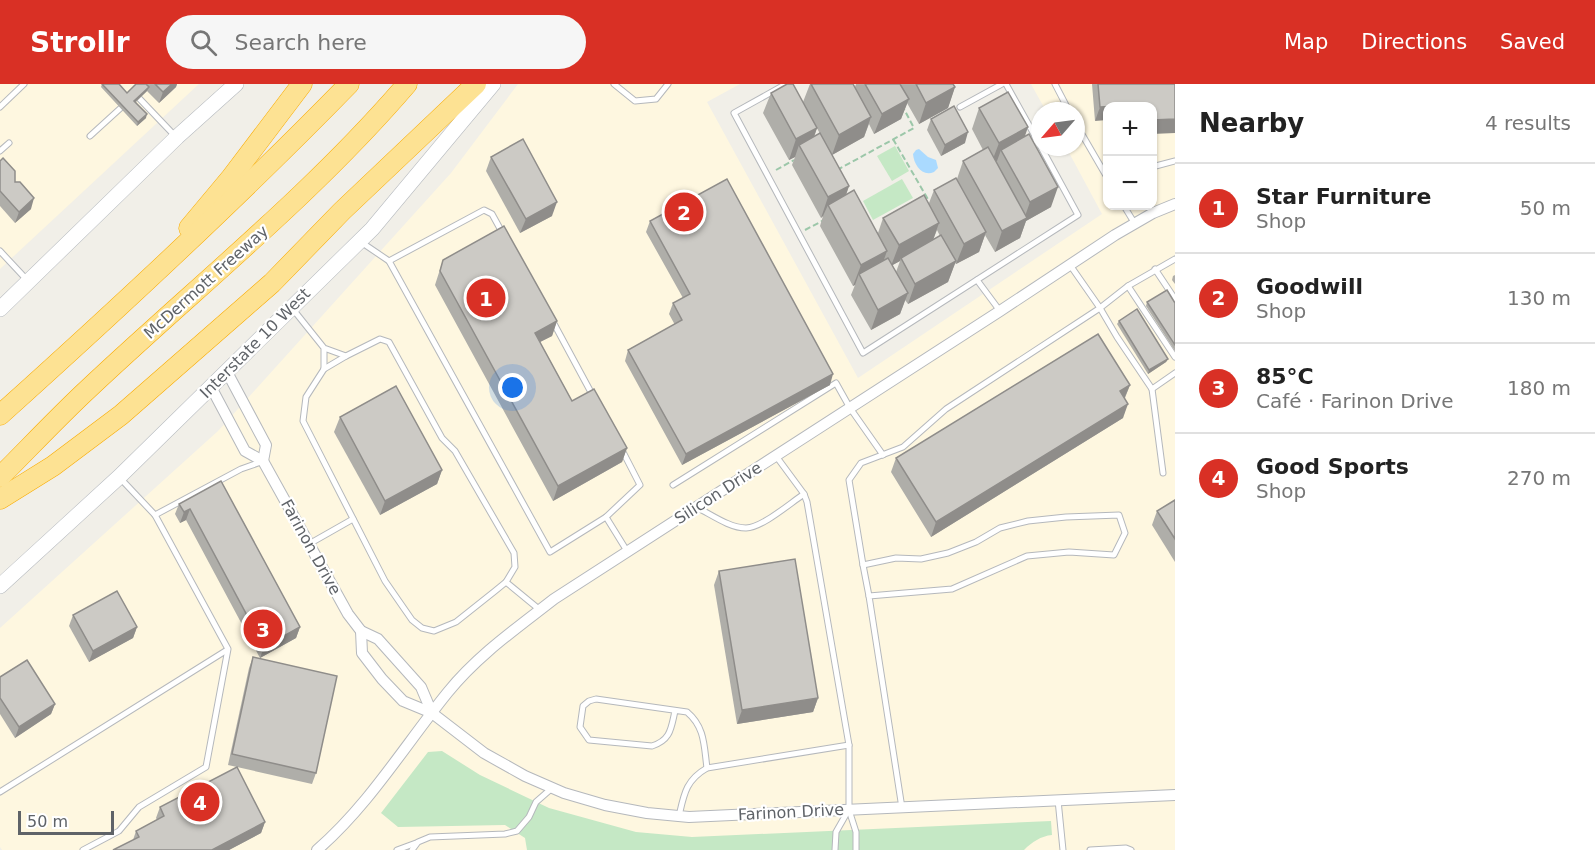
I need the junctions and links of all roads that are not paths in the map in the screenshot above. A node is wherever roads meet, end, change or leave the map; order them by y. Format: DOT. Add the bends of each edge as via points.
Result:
graph roads {
  1 [pos="24,84"];
  2 [pos="235,84"];
  3 [pos="302,84"];
  4 [pos="349,84"];
  5 [pos="407,84"];
  6 [pos="476,84"];
  7 [pos="493,84"];
  8 [pos="614,84"];
  9 [pos="668,84"];
  10 [pos="786,84"];
  11 [pos="1004,84"];
  12 [pos="1055,84"];
  13 [pos="1064,102"];
  14 [pos="0,107"];
  15 [pos="960,107"];
  16 [pos="1031,130"];
  17 [pos="90,136"];
  18 [pos="177,137"];
  19 [pos="1085,140"];
  20 [pos="9,143"];
  21 [pos="0,151"];
  22 [pos="1046,156"];
  23 [pos="1175,161"];
  24 [pos="1157,166"];
  25 [pos="1103,171"];
  26 [pos="1175,204"];
  27 [pos="1126,210"];
  28 [pos="1135,224"];
  29 [pos="360,241"];
  30 [pos="509,245"];
  31 [pos="0,251"];
  32 [pos="1175,259"];
  33 [pos="388,261"];
  34 [pos="1070,265"];
  35 [pos="1155,269"];
  36 [pos="977,280"];
  37 [pos="28,281"];
  38 [pos="1128,286"];
  39 [pos="135,294"];
  40 [pos="1175,299"];
  41 [pos="291,306"];
  42 [pos="1100,308"];
  43 [pos="0,309"];
  44 [pos="1000,311"];
  45 [pos="551,318"];
  46 [pos="324,348"];
  47 [pos="346,356"];
  48 [pos="1175,357"];
  49 [pos="324,369"];
  50 [pos="227,372"];
  51 [pos="1175,373"];
  52 [pos="211,387"];
  53 [pos="1152,388"];
  54 [pos="599,407"];
  55 [pos="850,408"];
  56 [pos="0,415"];
  57 [pos="620,446"];
  58 [pos="883,455"];
  59 [pos="776,456"];
  60 [pos="263,461"];
  61 [pos="1163,474"];
  62 [pos="0,477"];
  63 [pos="119,477"];
  64 [pos="673,485"];
  65 [pos="804,494"];
  66 [pos="0,499"];
  67 [pos="696,507"];
  68 [pos="156,515"];
  69 [pos="606,517"];
  70 [pos="353,519"];
  71 [pos="309,544"];
  72 [pos="627,551"];
  73 [pos="863,565"];
  74 [pos="506,582"];
  75 [pos="0,586"];
  76 [pos="868,596"];
  77 [pos="540,610"];
  78 [pos="360,631"];
  79 [pos="228,649"];
  80 [pos="675,711"];
  81 [pos="432,713"];
  82 [pos="849,745"];
  83 [pos="707,768"];
  84 [pos="552,788"];
  85 [pos="0,792"];
  86 [pos="1175,795"];
  87 [pos="1058,800"];
  88 [pos="902,807"];
  89 [pos="849,810"];
  90 [pos="678,816"];
  91 [pos="418,842"];
  92 [pos="83,850"];
  93 [pos="317,850"];
  94 [pos="397,850"];
  95 [pos="412,850"];
  96 [pos="836,850"];
  97 [pos="856,850"];
  98 [pos="1063,850"];
  99 [pos="1090,850"];
  100 [pos="1131,850"];
  1 -- 14 [label="lane"];
  2 -- 18 [label="main road"];
  3 -- 39 [label="highway"];
  4 -- 39 [label="highway"];
  5 -- 62 [label="highway, McDermott Freeway" via="368,129 274,221 86,390"];
  6 -- 66 [label="highway" via="272,283 121,415 53,466"];
  7 -- 29 [label="main road, Interstate 10 West"];
  8 -- 9 [label="lane" via="635,101 656,99"];
  10 -- 36 [label="lane" via="734,113 863,353"];
  11 -- 15 [label="lane"];
  11 -- 16 [label="lane"];
  12 -- 13 [label="lane"];
  17 -- 18 [label="lane" via="136,94"];
  18 -- 37 [label="main road"];
  19 -- 25 [label="lane"];
  20 -- 21 [label="lane"];
  22 -- 36 [label="lane" via="1078,215"];
  23 -- 24 [label="lane"];
  26 -- 28 [label="street, Silicon Drive"];
  27 -- 28 [label="lane"];
  28 -- 34 [label="street, Silicon Drive"];
  29 -- 33 [label="lane"];
  29 -- 41 [label="main road, Interstate 10 West"];
  30 -- 33 [label="lane" via="492,214 484,210"];
  31 -- 37 [label="lane"];
  32 -- 35 [label="lane"];
  33 -- 69 [label="lane" via="550,552"];
  34 -- 42 [label="lane"];
  34 -- 44 [label="street, Silicon Drive"];
  35 -- 38 [label="lane"];
  35 -- 40 [label="lane"];
  36 -- 44 [label="lane"];
  37 -- 43 [label="main road"];
  38 -- 42 [label="lane"];
  38 -- 48 [label="lane"];
  39 -- 56 [label="highway"];
  41 -- 46 [label="lane"];
  41 -- 50 [label="main road, Interstate 10 West"];
  42 -- 53 [label="lane"];
  42 -- 58 [label="lane" via="946,409 903,447"];
  44 -- 55 [label="street, Silicon Drive"];
  45 -- 54 [label="lane"];
  46 -- 47 [label="lane"];
  46 -- 49 [label="lane"];
  47 -- 49 [label="lane"];
  47 -- 74 [label="lane" via="380,339 389,342 442,438 455,451 514,553 515,567"];
  49 -- 70 [label="lane" via="306,397 303,421"];
  50 -- 52 [label="main road, Interstate 10 West"];
  50 -- 60 [label="street, Farinon Drive" via="266,445"];
  51 -- 53 [label="lane"];
  52 -- 60 [label="street, Farinon Drive" via="245,451"];
  52 -- 63 [label="main road, Interstate 10 West"];
  53 -- 61 [label="lane"];
  55 -- 58 [label="lane"];
  55 -- 59 [label="street, Silicon Drive"];
  55 -- 64 [label="lane" via="836,383"];
  57 -- 69 [label="lane" via="640,485"];
  58 -- 73 [label="lane" via="861,464 849,480"];
  59 -- 65 [label="lane"];
  59 -- 67 [label="street, Silicon Drive"];
  60 -- 68 [label="lane" via="241,468"];
  60 -- 71 [label="street, Farinon Drive"];
  63 -- 68 [label="lane"];
  63 -- 75 [label="main road, Interstate 10 West"];
  65 -- 67 [label="lane" via="763,522 747,528 733,526"];
  65 -- 82 [label="lane"];
  67 -- 72 [label="street, Silicon Drive"];
  68 -- 79 [label="lane"];
  69 -- 72 [label="lane"];
  70 -- 71 [label="lane"];
  70 -- 74 [label="lane" via="385,580 412,620 422,628 434,631 456,622"];
  71 -- 78 [label="street, Farinon Drive"];
  72 -- 77 [label="street, Silicon Drive"];
  73 -- 76 [label="lane"];
  73 -- 76 [label="lane" via="948,553 1000,528 1028,521 1119,515 1125,533 1114,555 1069,552 1028,556 952,589"];
  74 -- 77 [label="lane"];
  76 -- 88 [label="lane"];
  77 -- 81 [label="street, Silicon Drive" via="480,658"];
  78 -- 81 [label="street, Farinon Drive" via="378,639 421,687"];
  78 -- 81 [label="street, Farinon Drive" via="362,653 382,679 403,700"];
  79 -- 85 [label="lane"];
  79 -- 92 [label="lane" via="206,767 139,807 119,831"];
  80 -- 80 [label="lane" via="596,699 582,706 580,727 589,740 652,746 662,743 669,734"];
  80 -- 83 [label="lane" via="687,712 696,720"];
  81 -- 84 [label="street, Farinon Drive" via="484,753"];
  81 -- 93 [label="street, Silicon Drive" via="381,782"];
  82 -- 83 [label="lane"];
  82 -- 89 [label="lane"];
  83 -- 90 [label="lane" via="695,775"];
  84 -- 90 [label="street, Farinon Drive" via="605,805"];
  84 -- 91 [label="lane" via="536,802 517,831 430,837"];
  86 -- 87 [label="street, Farinon Drive"];
  87 -- 88 [label="street, Farinon Drive"];
  87 -- 98 [label="lane"];
  88 -- 89 [label="street, Farinon Drive"];
  89 -- 90 [label="street, Farinon Drive"];
  89 -- 96 [label="lane" via="836,832"];
  89 -- 97 [label="lane" via="856,832"];
  91 -- 94 [label="lane"];
  91 -- 95 [label="lane"];
  99 -- 100 [label="lane"];
}
